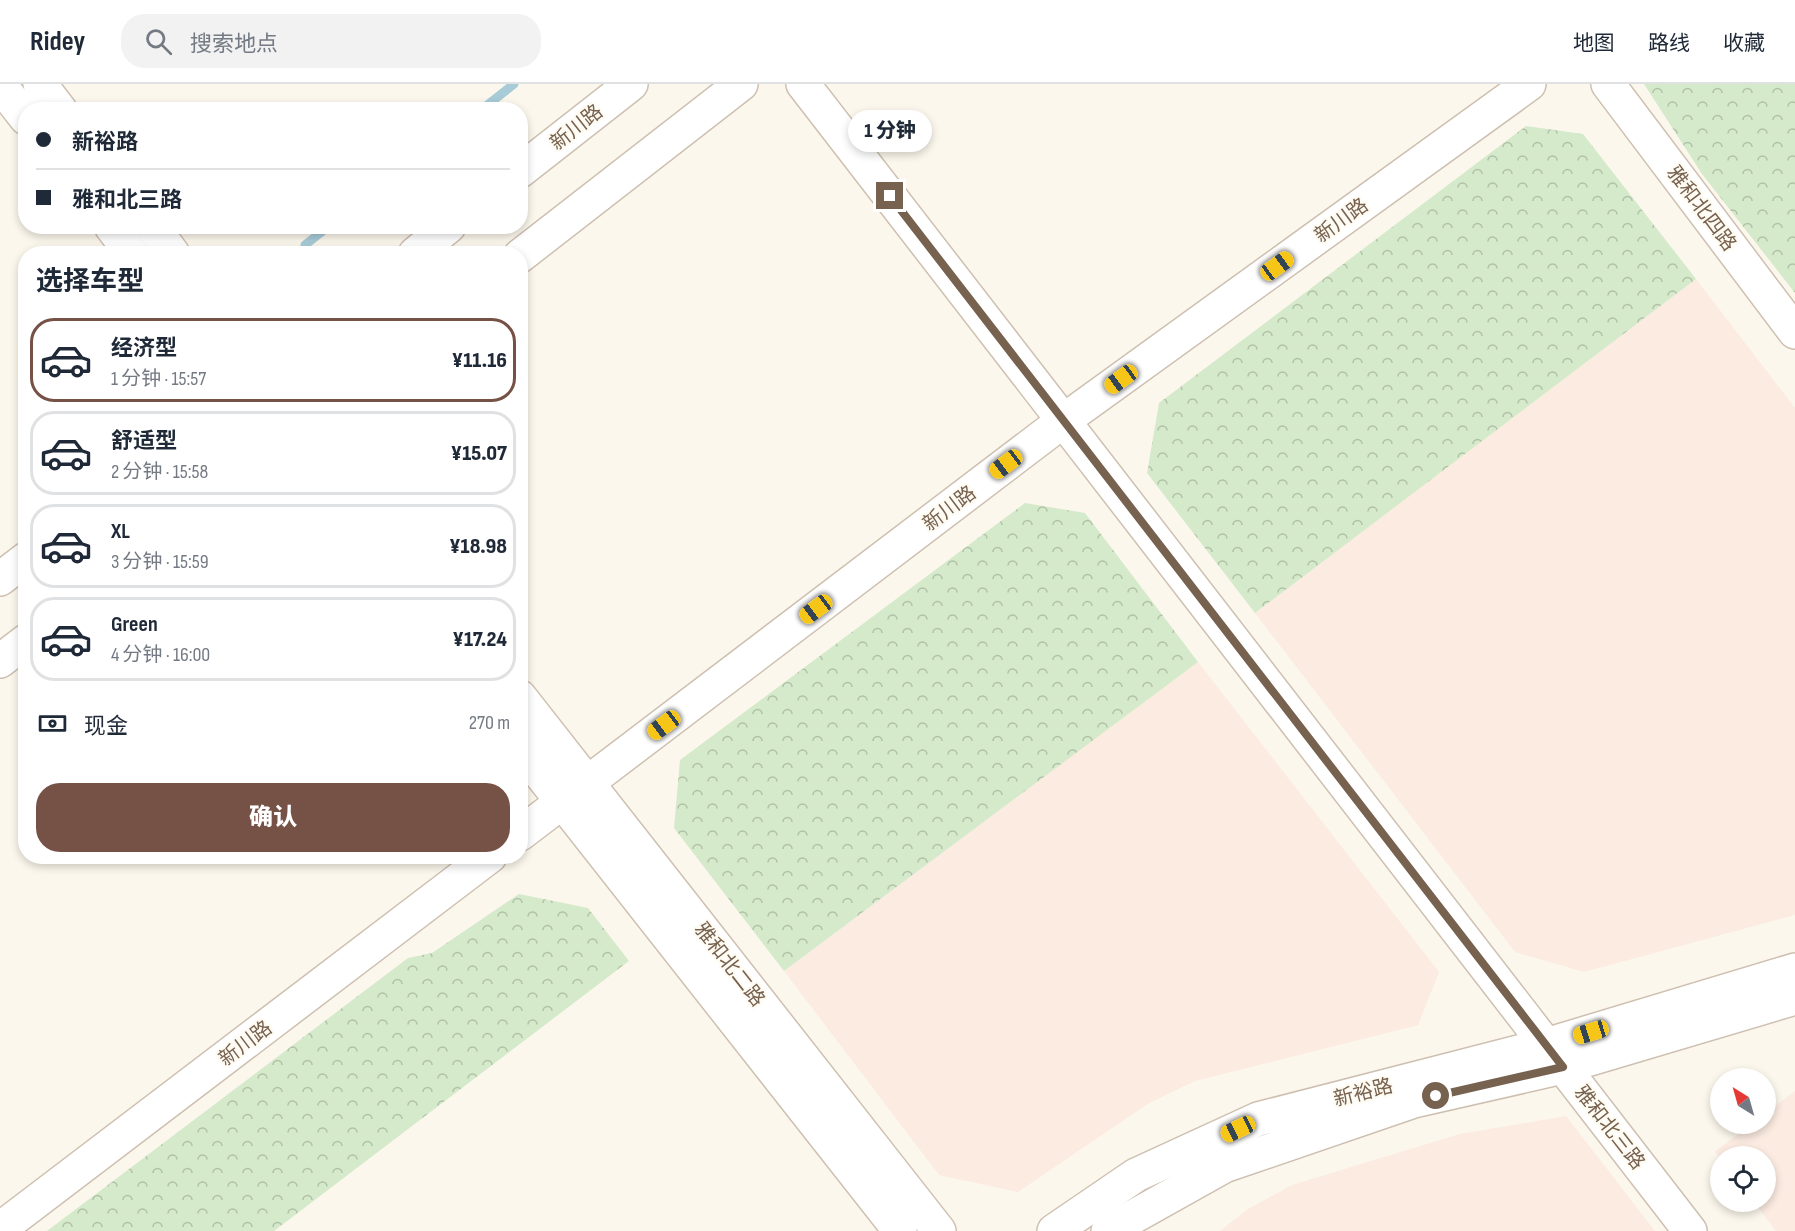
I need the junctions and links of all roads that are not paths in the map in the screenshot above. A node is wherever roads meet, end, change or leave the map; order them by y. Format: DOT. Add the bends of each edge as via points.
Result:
graph roads {
  1 [pos="40,84"];
  2 [pos="631,84"];
  3 [pos="741,84"];
  4 [pos="803,84"];
  5 [pos="1529,84"];
  6 [pos="1608,84"];
  7 [pos="0,85"];
  8 [pos="54,102"];
  9 [pos="18,108"];
  10 [pos="528,165"];
  11 [pos="439,234"];
  12 [pos="425,246"];
  13 [pos="528,250"];
  14 [pos="1795,332"];
  15 [pos="1063,421"];
  16 [pos="18,565"];
  17 [pos="0,579"];
  18 [pos="18,647"];
  19 [pos="0,661"];
  20 [pos="528,711"];
  21 [pos="528,754"];
  22 [pos="575,792"];
  23 [pos="528,828"];
  24 [pos="479,864"];
  25 [pos="1795,970"];
  26 [pos="1795,998"];
  27 [pos="1554,1056"];
  28 [pos="0,1228"];
  29 [pos="900,1231"];
  30 [pos="939,1231"];
  31 [pos="1054,1231"];
  32 [pos="1108,1231"];
  33 [pos="1690,1231"];
  1 -- 8 [label="street"];
  2 -- 10 [label="street, 新川路"];
  3 -- 13 [label="street"];
  4 -- 15 [label="street, 雅和北三路"];
  5 -- 15 [label="street, 新川路"];
  6 -- 14 [label="street, 雅和北四路"];
  7 -- 9 [label="street"];
  11 -- 12 [label="street"];
  15 -- 22 [label="street, 新川路"];
  15 -- 27 [label="street, 雅和北三路"];
  16 -- 17 [label="street"];
  18 -- 19 [label="street"];
  20 -- 22 [label="street, 雅和北二路"];
  21 -- 22 [label="street, 雅和北二路"];
  22 -- 23 [label="street, 新川路"];
  22 -- 29 [label="street, 雅和北二路"];
  22 -- 30 [label="street, 雅和北二路"];
  24 -- 28 [label="street, 新川路"];
  25 -- 27 [label="street, 新裕路"];
  26 -- 27 [label="street, 新裕路"];
  27 -- 31 [label="street, 新裕路" via="1258,1119 1136,1175"];
  27 -- 32 [label="street, 新裕路" via="1224,1166"];
  27 -- 33 [label="street, 雅和北三路"];
}
